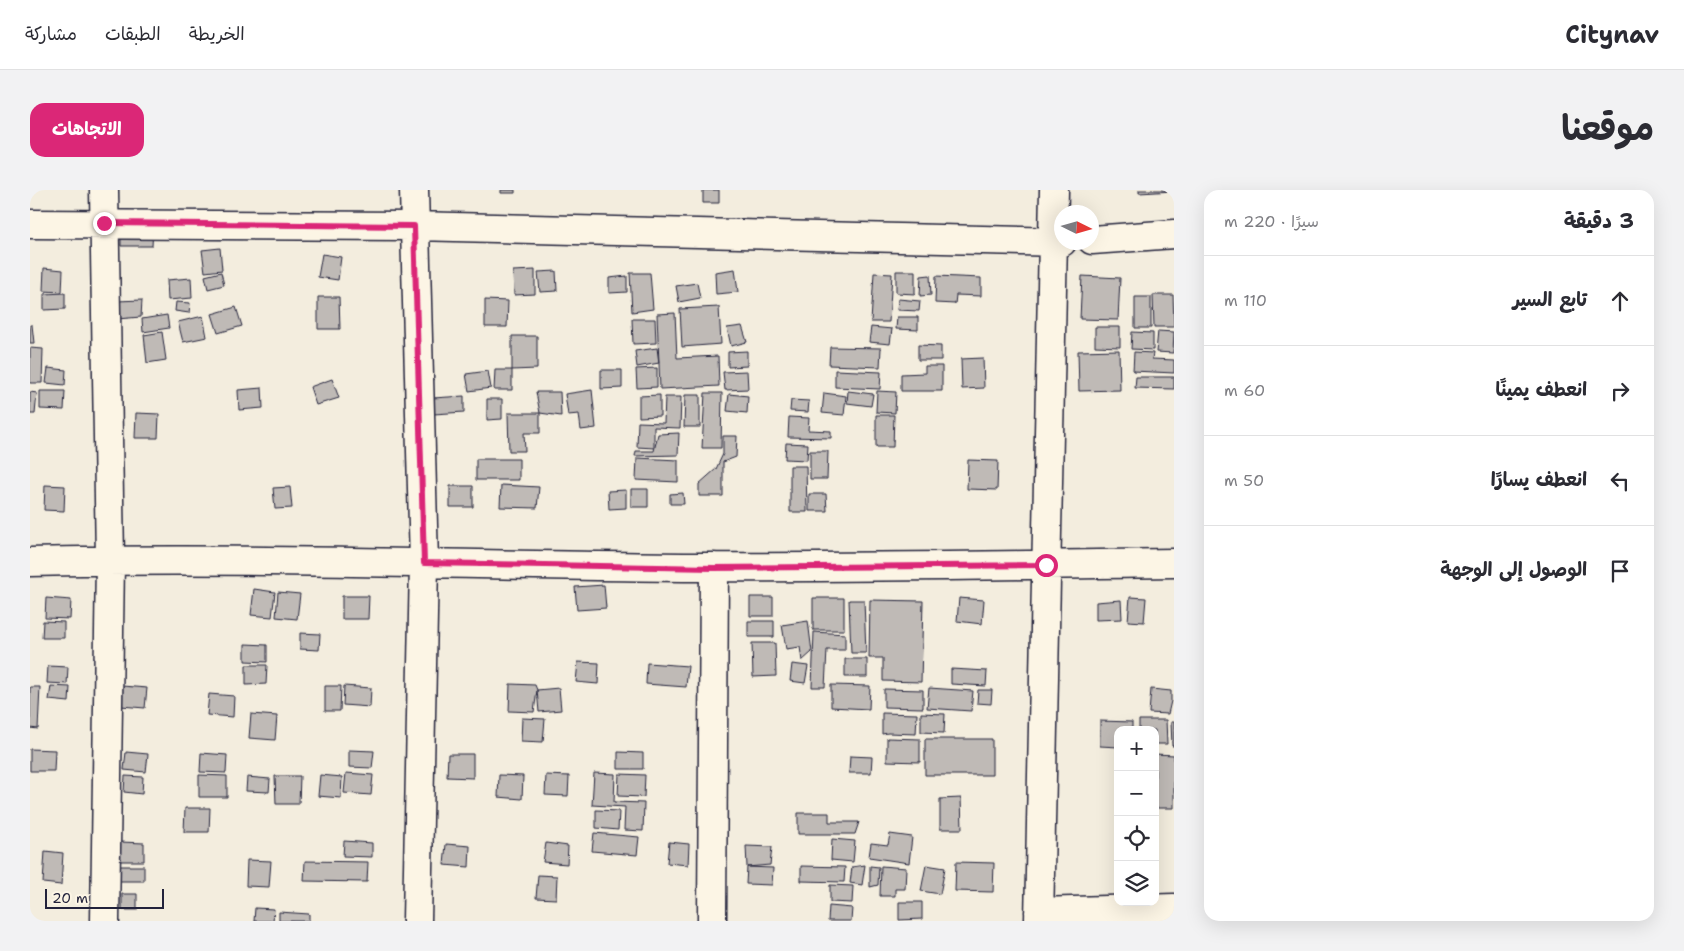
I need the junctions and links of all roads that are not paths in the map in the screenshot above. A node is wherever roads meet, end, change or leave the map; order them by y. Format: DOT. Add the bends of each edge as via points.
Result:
graph roads {
  1 [pos="104,190"];
  2 [pos="414,190"];
  3 [pos="1054,190"];
  4 [pos="1055,205"];
  5 [pos="104,223"];
  6 [pos="30,224"];
  7 [pos="414,226"];
  8 [pos="1174,234"];
  9 [pos="1099,239"];
  10 [pos="1054,243"];
  11 [pos="1058,250"];
  12 [pos="110,560"];
  13 [pos="30,562"];
  14 [pos="424,563"];
  15 [pos="1174,563"];
  16 [pos="1046,565"];
  17 [pos="714,568"];
  18 [pos="1174,908"];
  19 [pos="1039,917"];
  20 [pos="105,921"];
  21 [pos="417,921"];
  22 [pos="712,921"];
  1 -- 5 [label="street"];
  2 -- 7 [label="street"];
  3 -- 4 [label="street"];
  5 -- 6 [label="street"];
  5 -- 7 [label="street"];
  5 -- 12 [label="street"];
  7 -- 10 [label="street"];
  7 -- 14 [label="street"];
  8 -- 9 [label="street"];
  11 -- 16 [label="street"];
  12 -- 13 [label="street"];
  12 -- 14 [label="street"];
  12 -- 20 [label="street"];
  14 -- 17 [label="street"];
  14 -- 21 [label="street"];
  15 -- 16 [label="street"];
  16 -- 17 [label="street"];
  16 -- 19 [label="street"];
  17 -- 22 [label="street"];
  18 -- 19 [label="street"];
}
